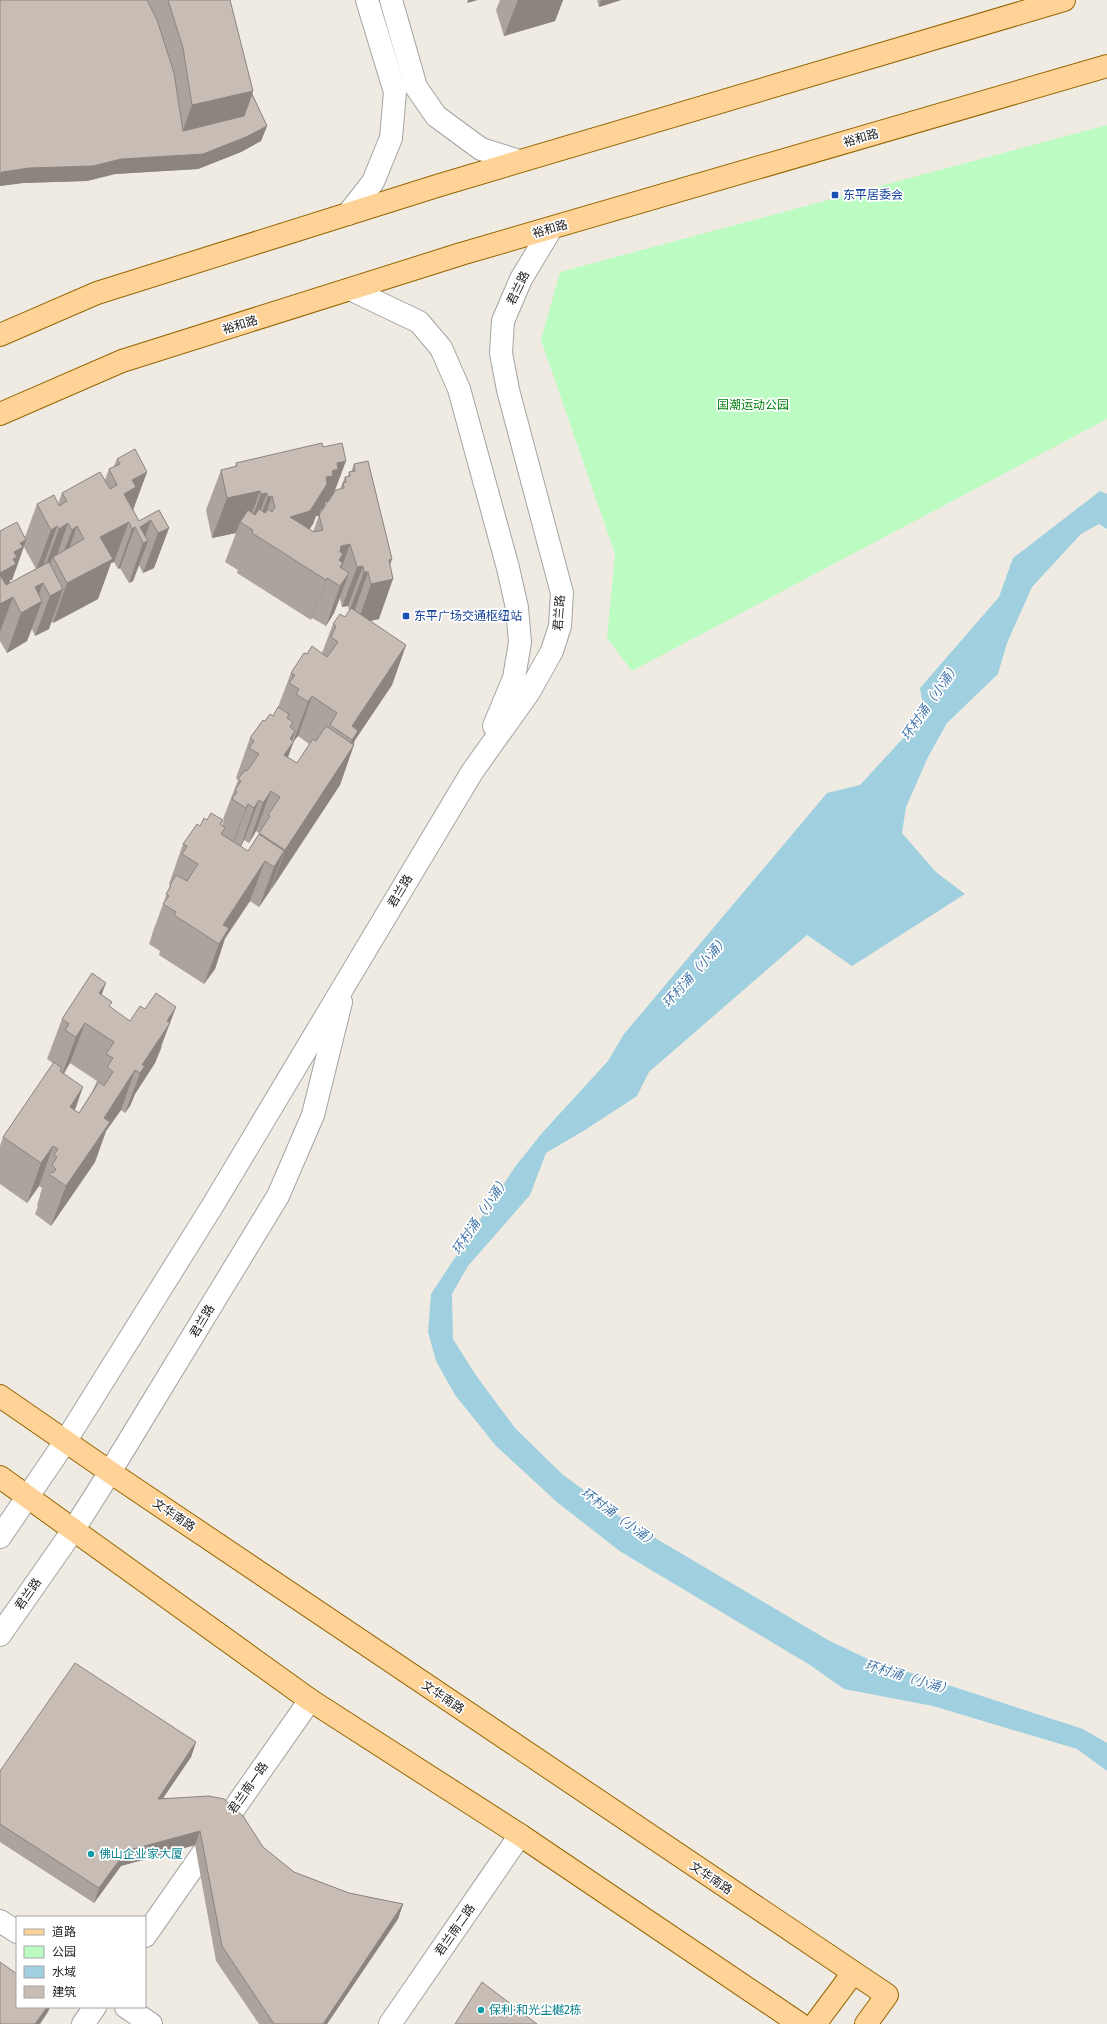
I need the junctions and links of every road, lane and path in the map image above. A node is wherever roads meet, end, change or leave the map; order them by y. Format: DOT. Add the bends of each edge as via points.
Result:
graph roads {
  1 [pos="367,0"];
  2 [pos="390,0"];
  3 [pos="1064,0"];
  4 [pos="1107,66"];
  5 [pos="519,160"];
  6 [pos="348,214"];
  7 [pos="551,229"];
  8 [pos="352,290"];
  9 [pos="0,336"];
  10 [pos="0,414"];
  11 [pos="472,772"];
  12 [pos="347,980"];
  13 [pos="0,1396"];
  14 [pos="65,1442"];
  15 [pos="110,1472"];
  16 [pos="0,1477"];
  17 [pos="27,1496"];
  18 [pos="74,1529"];
  19 [pos="0,1537"];
  20 [pos="0,1635"];
  21 [pos="310,1700"];
  22 [pos="520,1835"];
  23 [pos="0,1921"];
  24 [pos="16,1931"];
  25 [pos="146,1935"];
  26 [pos="853,1973"];
  27 [pos="94,2008"];
  28 [pos="127,2008"];
  29 [pos="83,2024"];
  30 [pos="151,2024"];
  31 [pos="390,2024"];
  32 [pos="800,2024"];
  33 [pos="815,2024"];
  34 [pos="866,2024"];
  1 -- 6 [label="street" via="396,92 391,138 373,182"];
  2 -- 5 [label="street" via="416,86 436,116 481,149"];
  3 -- 5 [label="main road"];
  4 -- 7 [label="main road, 裕和路"];
  5 -- 6 [label="main road"];
  6 -- 9 [label="main road" via="97,294"];
  7 -- 8 [label="main road, 裕和路" via="461,254"];
  7 -- 11 [label="street, 君兰路" via="521,279 503,321 501,353 508,390 562,593 560,626 552,651 529,692"];
  8 -- 10 [label="main road, 裕和路" via="122,361"];
  8 -- 11 [label="street" via="419,322 441,348 459,389 508,568 517,608 520,642 514,678"];
  11 -- 12 [label="street, 君兰路"];
  12 -- 14 [label="street, 君兰路" via="213,1205"];
  12 -- 15 [label="street, 君兰路" via="313,1115 278,1196"];
  13 -- 14 [label="main road, 文华南路"];
  14 -- 15 [label="main road, 文华南路"];
  14 -- 17 [label="street, 君兰路"];
  15 -- 18 [label="street, 君兰路"];
  15 -- 26 [label="main road, 文华南路"];
  16 -- 17 [label="main road"];
  17 -- 18 [label="main road"];
  17 -- 19 [label="street, 君兰路"];
  18 -- 20 [label="street, 君兰路"];
  18 -- 21 [label="main road"];
  21 -- 22 [label="main road"];
  21 -- 25 [label="street, 君兰南一路"];
  22 -- 31 [label="street, 君兰南二路"];
  22 -- 32 [label="main road"];
  23 -- 24 [label="street"];
  26 -- 33 [label="main road"];
  26 -- 34 [label="main road, 文华南路" via="887,1995"];
  27 -- 29 [label="street"];
  28 -- 30 [label="street"];
}
